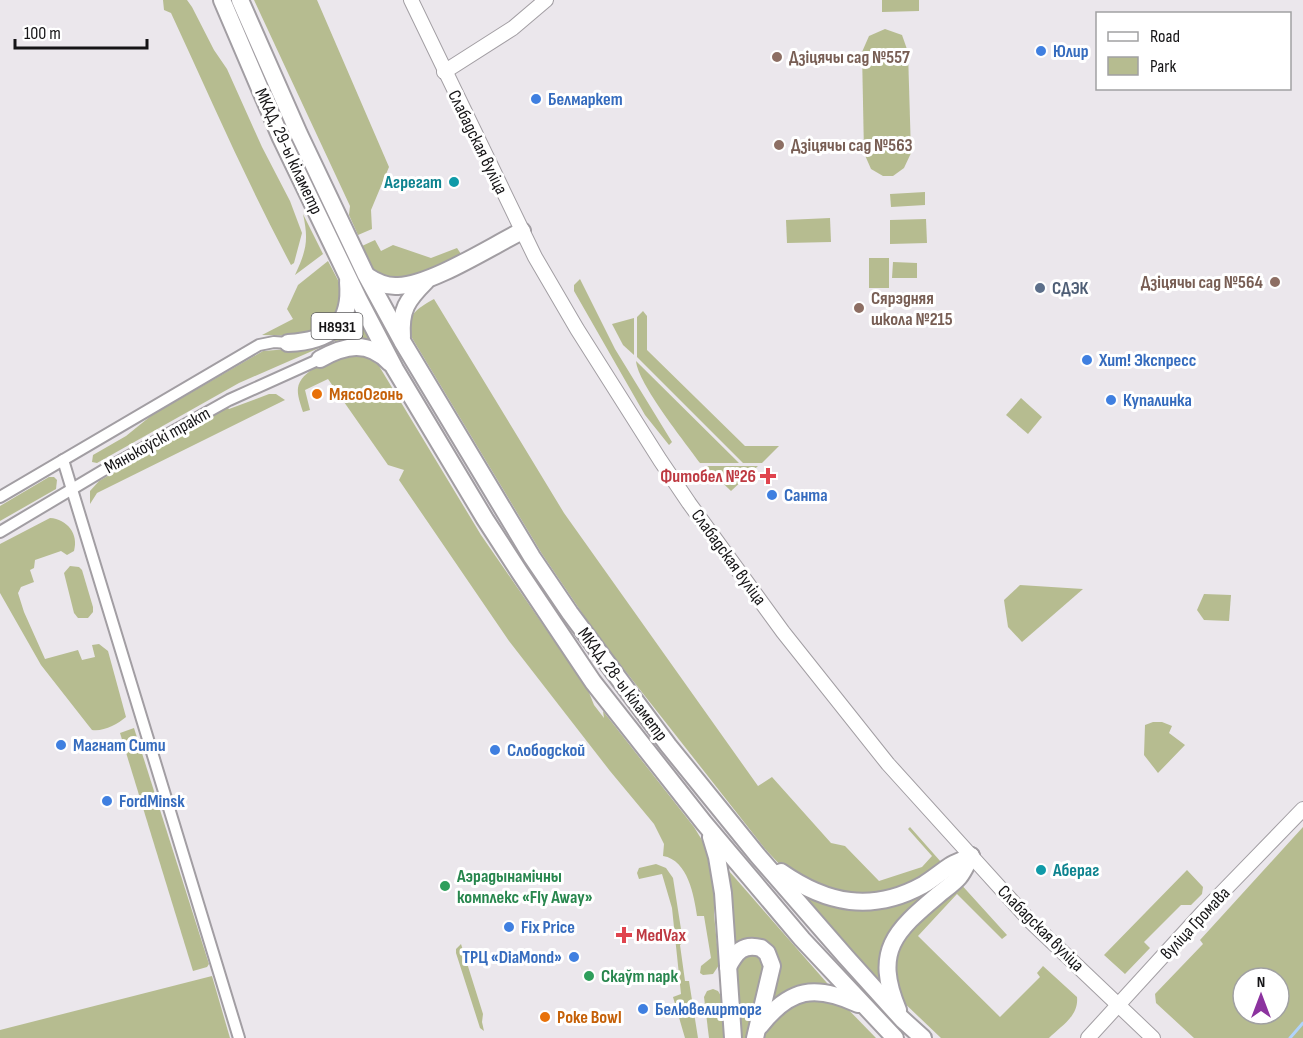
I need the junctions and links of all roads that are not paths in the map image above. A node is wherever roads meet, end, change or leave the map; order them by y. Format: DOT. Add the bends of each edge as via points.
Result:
graph roads {
  1 [pos="222,0"];
  2 [pos="240,0"];
  3 [pos="411,0"];
  4 [pos="546,0"];
  5 [pos="444,72"];
  6 [pos="522,231"];
  7 [pos="347,275"];
  8 [pos="366,275"];
  9 [pos="427,280"];
  10 [pos="376,292"];
  11 [pos="359,300"];
  12 [pos="402,341"];
  13 [pos="288,343"];
  14 [pos="320,359"];
  15 [pos="395,369"];
  16 [pos="63,460"];
  17 [pos="72,489"];
  18 [pos="0,497"];
  19 [pos="0,532"];
  20 [pos="1303,809"];
  21 [pos="704,823"];
  22 [pos="758,856"];
  23 [pos="971,856"];
  24 [pos="728,967"];
  25 [pos="1119,1006"];
  26 [pos="865,1008"];
  27 [pos="902,1019"];
  28 [pos="756,1033"];
  29 [pos="239,1038"];
  30 [pos="733,1038"];
  31 [pos="895,1038"];
  32 [pos="923,1038"];
  33 [pos="1088,1038"];
  34 [pos="1153,1038"];
  1 -- 7 [label="highway, МКАД, 29-ы кіламетр" via="280,138"];
  2 -- 8 [label="highway, МКАД, 29-ы кіламетр"];
  3 -- 5 [label="main road, Слабадская вуліца"];
  4 -- 5 [label="main road" via="513,28"];
  5 -- 6 [label="main road, Слабадская вуліца"];
  6 -- 9 [label="highway"];
  6 -- 23 [label="main road, Слабадская вуліца" via="577,329 694,509 858,728"];
  7 -- 11 [label="highway, МКАД, 29-ы кіламетр"];
  7 -- 13 [label="highway, Н8931" via="348,308 337,327 317,339"];
  8 -- 9 [label="highway" via="396,287"];
  8 -- 10 [label="highway, МКАД, 29-ы кіламетр"];
  9 -- 12 [label="highway" via="405,306"];
  10 -- 12 [label="highway, МКАД, 28-ы кіламетр"];
  11 -- 15 [label="highway, МКАД, 28-ы кіламетр"];
  12 -- 22 [label="highway, МКАД, 28-ы кіламетр" via="531,557 668,745"];
  13 -- 16 [label="street, Мянькоўскі тракт / Н8931" via="260,345"];
  14 -- 15 [label="highway, Н8931" via="339,349 359,347 378,353"];
  14 -- 17 [label="street, Мянькоўскі тракт / Н8931" via="229,400"];
  15 -- 21 [label="highway, МКАД, 28-ы кіламетр" via="485,519 593,682"];
  16 -- 17 [label="street"];
  16 -- 18 [label="street, Мянькоўскі тракт / Н8931"];
  17 -- 19 [label="street, Мянькоўскі тракт / Н8931"];
  17 -- 29 [label="street"];
  20 -- 25 [label="main road, вуліца Громава"];
  21 -- 24 [label="highway" via="717,857"];
  21 -- 26 [label="highway, МКАД, 28-ы кіламетр"];
  22 -- 23 [label="highway" via="818,894 852,902 886,900 905,893"];
  22 -- 27 [label="highway, МКАД, 28-ы кіламетр"];
  23 -- 25 [label="main road, Слабадская вуліца" via="1031,922"];
  23 -- 27 [label="highway" via="960,876 908,920 893,940 888,979"];
  24 -- 28 [label="highway" via="746,946 761,948 771,959"];
  24 -- 30 [label="highway"];
  25 -- 33 [label="main road, вуліца Громава"];
  25 -- 34 [label="main road, Слабадская вуліца"];
  26 -- 28 [label="highway" via="832,993 803,993 781,1004"];
  26 -- 31 [label="highway, МКАД, 28-ы кіламетр"];
  27 -- 32 [label="highway, МКАД, 28-ы кіламетр"];
}
